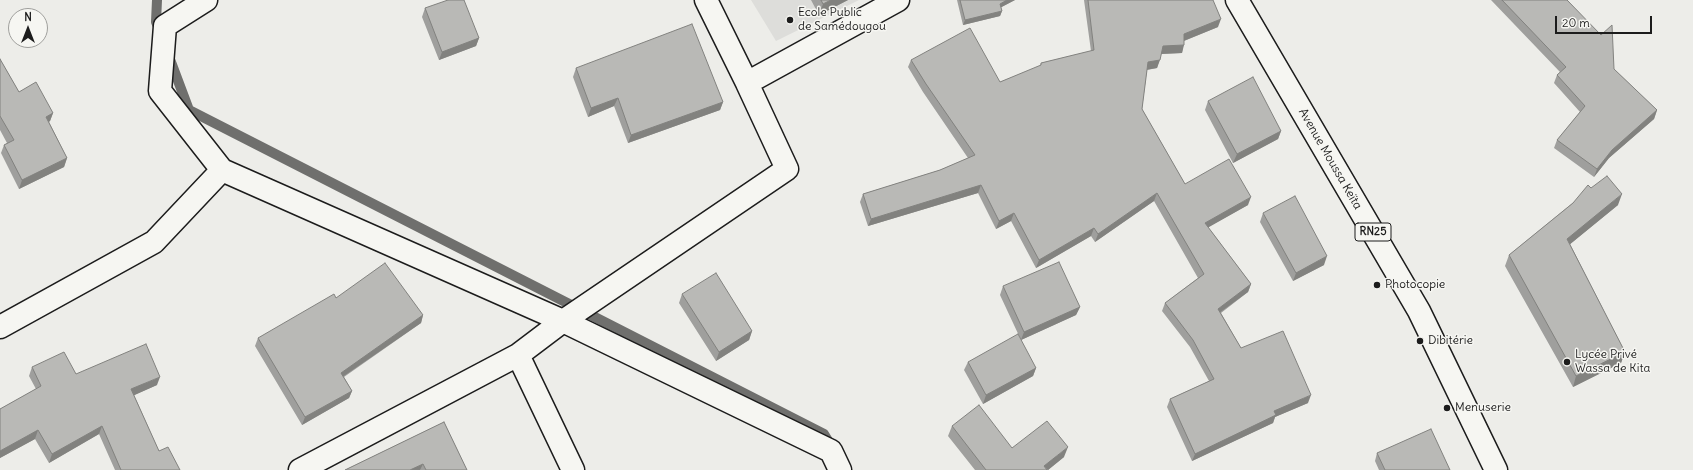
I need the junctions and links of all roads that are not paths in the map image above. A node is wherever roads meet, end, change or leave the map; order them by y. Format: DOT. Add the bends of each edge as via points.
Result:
graph roads {
  1 [pos="206,0"];
  2 [pos="706,0"];
  3 [pos="898,0"];
  4 [pos="1237,0"];
  5 [pos="747,83"];
  6 [pos="222,170"];
  7 [pos="563,321"];
  8 [pos="0,327"];
  9 [pos="518,355"];
  10 [pos="1493,469"];
  11 [pos="300,470"];
  12 [pos="573,470"];
  13 [pos="840,470"];
  1 -- 6 [label="street" via="165,26 160,91"];
  2 -- 5 [label="street"];
  3 -- 5 [label="street"];
  4 -- 10 [label="street, Avenue Moussa Keïta / RN25" via="1419,310"];
  5 -- 7 [label="street" via="787,169"];
  6 -- 7 [label="street"];
  6 -- 8 [label="street" via="154,242"];
  7 -- 9 [label="street"];
  7 -- 13 [label="street" via="831,451"];
  9 -- 11 [label="street"];
  9 -- 12 [label="street"];
}
